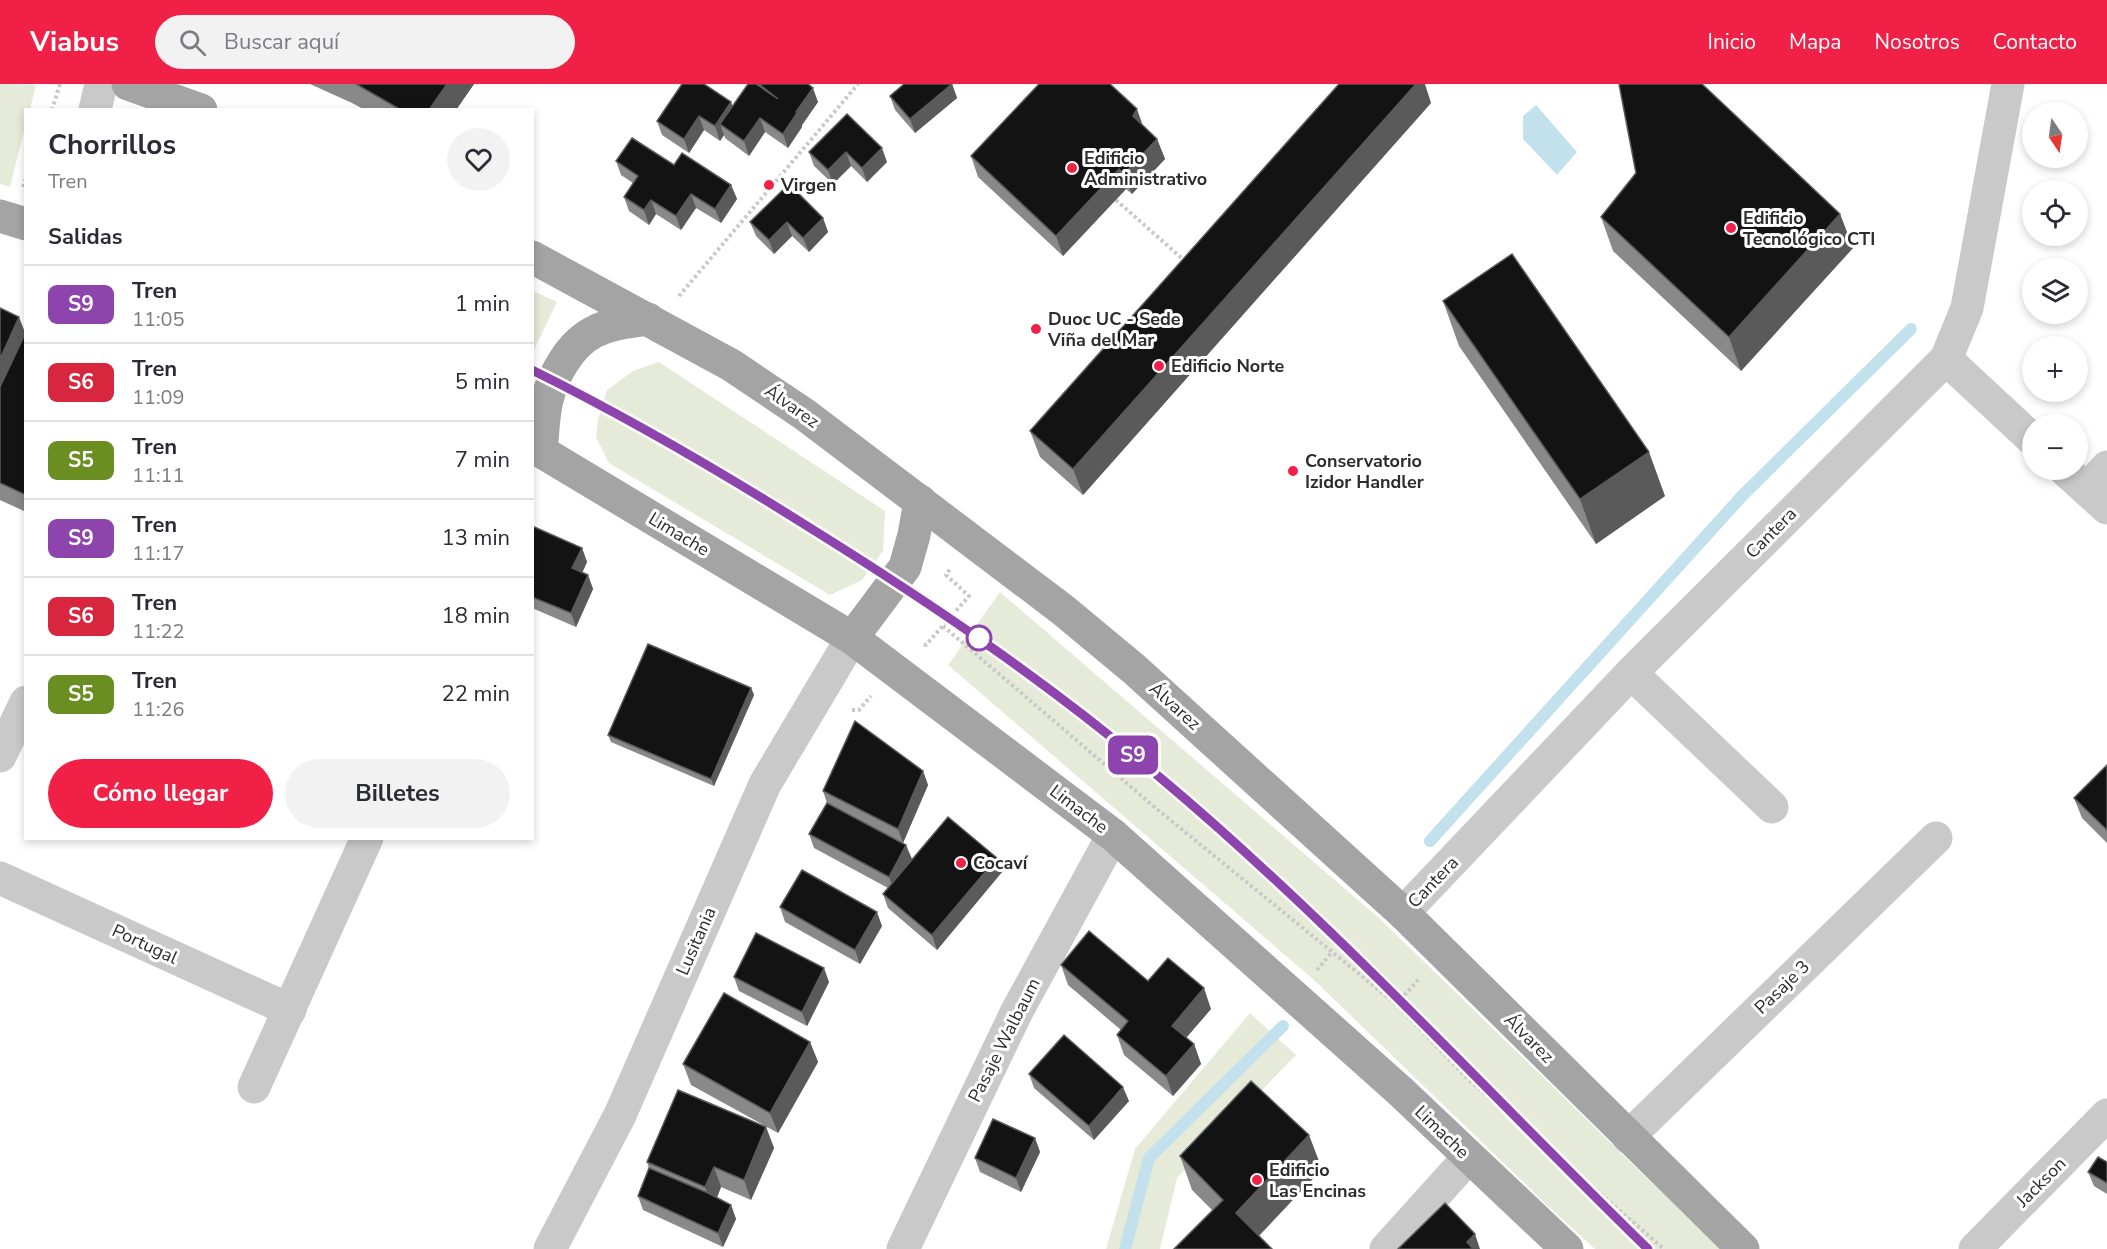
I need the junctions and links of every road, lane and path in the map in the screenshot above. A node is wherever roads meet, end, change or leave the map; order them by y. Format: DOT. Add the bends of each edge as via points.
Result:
graph roads {
  1 [pos="60,84"];
  2 [pos="101,84"];
  3 [pos="128,84"];
  4 [pos="858,84"];
  5 [pos="2008,84"];
  6 [pos="53,108"];
  7 [pos="95,108"];
  8 [pos="195,108"];
  9 [pos="1116,200"];
  10 [pos="0,216"];
  11 [pos="24,223"];
  12 [pos="534,257"];
  13 [pos="1193,268"];
  14 [pos="652,322"];
  15 [pos="1946,359"];
  16 [pos="2022,430"];
  17 [pos="535,456"];
  18 [pos="920,501"];
  19 [pos="943,626"];
  20 [pos="852,638"];
  21 [pos="1631,673"];
  22 [pos="15,710"];
  23 [pos="0,756"];
  24 [pos="1772,807"];
  25 [pos="1113,835"];
  26 [pos="1936,838"];
  27 [pos="366,840"];
  28 [pos="0,878"];
  29 [pos="1402,913"];
  30 [pos="290,1010"];
  31 [pos="254,1087"];
  32 [pos="2107,1115"];
  33 [pos="1628,1137"];
  34 [pos="1469,1158"];
  35 [pos="552,1244"];
  36 [pos="903,1249"];
  37 [pos="1386,1249"];
  38 [pos="1567,1249"];
  39 [pos="1664,1249"];
  40 [pos="1743,1249"];
  41 [pos="1975,1249"];
  1 -- 6 [label="path"];
  2 -- 7 [label="street"];
  3 -- 8 [label="main road"];
  4 -- 14 [label="path"];
  5 -- 15 [label="street, Cantera" via="1967,308"];
  9 -- 13 [label="path"];
  10 -- 11 [label="main road"];
  12 -- 14 [label="main road, Álvarez"];
  14 -- 17 [label="main road" via="618,323 593,332 567,357 547,399"];
  14 -- 18 [label="main road, Álvarez" via="731,365 795,407"];
  15 -- 16 [label="street"];
  15 -- 21 [label="street, Cantera"];
  17 -- 20 [label="main road, Limache"];
  18 -- 20 [label="main road" via="905,567"];
  18 -- 29 [label="main road, Álvarez" via="1063,609 1134,669"];
  19 -- 39 [label="path" via="1158,810 1396,1004 1470,1081"];
  20 -- 25 [label="main road, Limache"];
  20 -- 35 [label="street, Lusitania" via="765,783 620,1115"];
  21 -- 24 [label="street"];
  21 -- 29 [label="street, Cantera"];
  22 -- 23 [label="street"];
  25 -- 34 [label="main road, Limache" via="1400,1091"];
  25 -- 36 [label="street, Pasaje Walbaum" via="1016,1013"];
  26 -- 33 [label="street, Pasaje 3"];
  27 -- 30 [label="street"];
  28 -- 30 [label="street, Portugal"];
  29 -- 33 [label="main road, Álvarez"];
  30 -- 31 [label="street"];
  32 -- 41 [label="street, Jackson"];
  33 -- 40 [label="main road, Álvarez"];
  34 -- 37 [label="street"];
  34 -- 38 [label="main road, Limache"];
}
